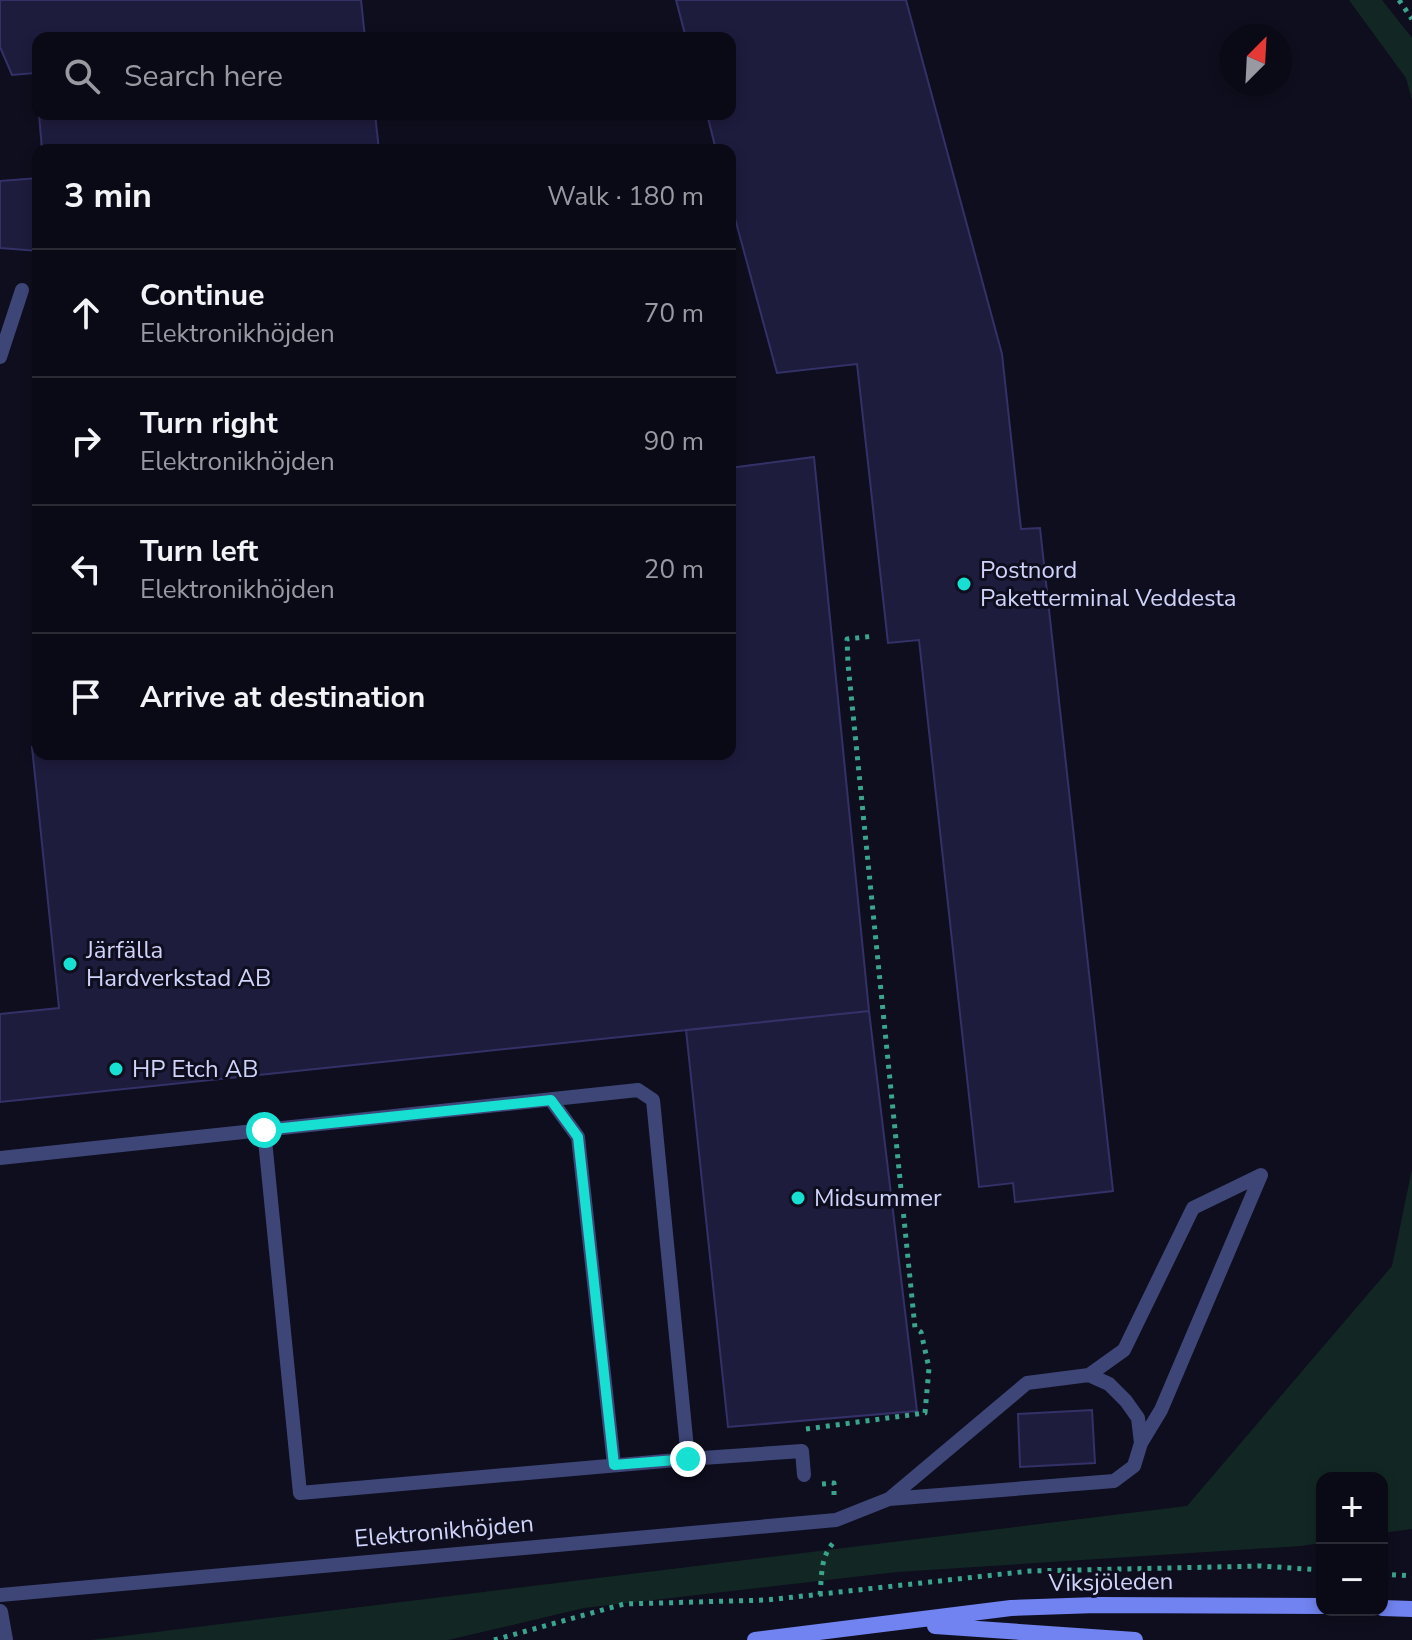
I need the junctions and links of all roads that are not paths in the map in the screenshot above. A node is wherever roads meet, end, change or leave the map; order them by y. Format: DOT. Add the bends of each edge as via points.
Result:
graph roads {
  1 [pos="22,290"];
  2 [pos="0,357"];
  3 [pos="551,1100"];
  4 [pos="264,1130"];
  5 [pos="0,1158"];
  6 [pos="1089,1375"];
  7 [pos="1141,1443"];
  8 [pos="688,1459"];
  9 [pos="614,1465"];
  10 [pos="804,1475"];
  11 [pos="889,1499"];
  12 [pos="0,1595"];
  13 [pos="1316,1606"];
  14 [pos="1388,1608"];
  15 [pos="1412,1609"];
  16 [pos="0,1612"];
  17 [pos="902,1623"];
  18 [pos="5,1640"];
  19 [pos="755,1640"];
  20 [pos="1135,1640"];
  1 -- 2 [label="lane"];
  3 -- 4 [label="lane"];
  3 -- 8 [label="lane" via="638,1090 653,1100"];
  3 -- 9 [label="lane" via="578,1137"];
  4 -- 5 [label="lane"];
  4 -- 9 [label="lane" via="300,1493"];
  6 -- 7 [label="lane" via="1109,1384 1126,1401 1138,1418"];
  6 -- 7 [label="lane, Elektronikhöjden" via="1124,1350 1193,1208 1261,1175 1161,1410"];
  6 -- 11 [label="lane, Elektronikhöjden" via="1027,1383"];
  7 -- 11 [label="lane, Elektronikhöjden" via="1134,1466 1114,1481"];
  8 -- 9 [label="lane"];
  8 -- 10 [label="lane" via="802,1451"];
  11 -- 12 [label="lane, Elektronikhöjden" via="836,1520"];
  13 -- 17 [label="main road, Viksjöleden" via="1011,1608"];
  14 -- 15 [label="main road"];
  16 -- 18 [label="street"];
  17 -- 19 [label="main road, Viksjöleden"];
  17 -- 20 [label="main road, Viksjöleden"];
}
